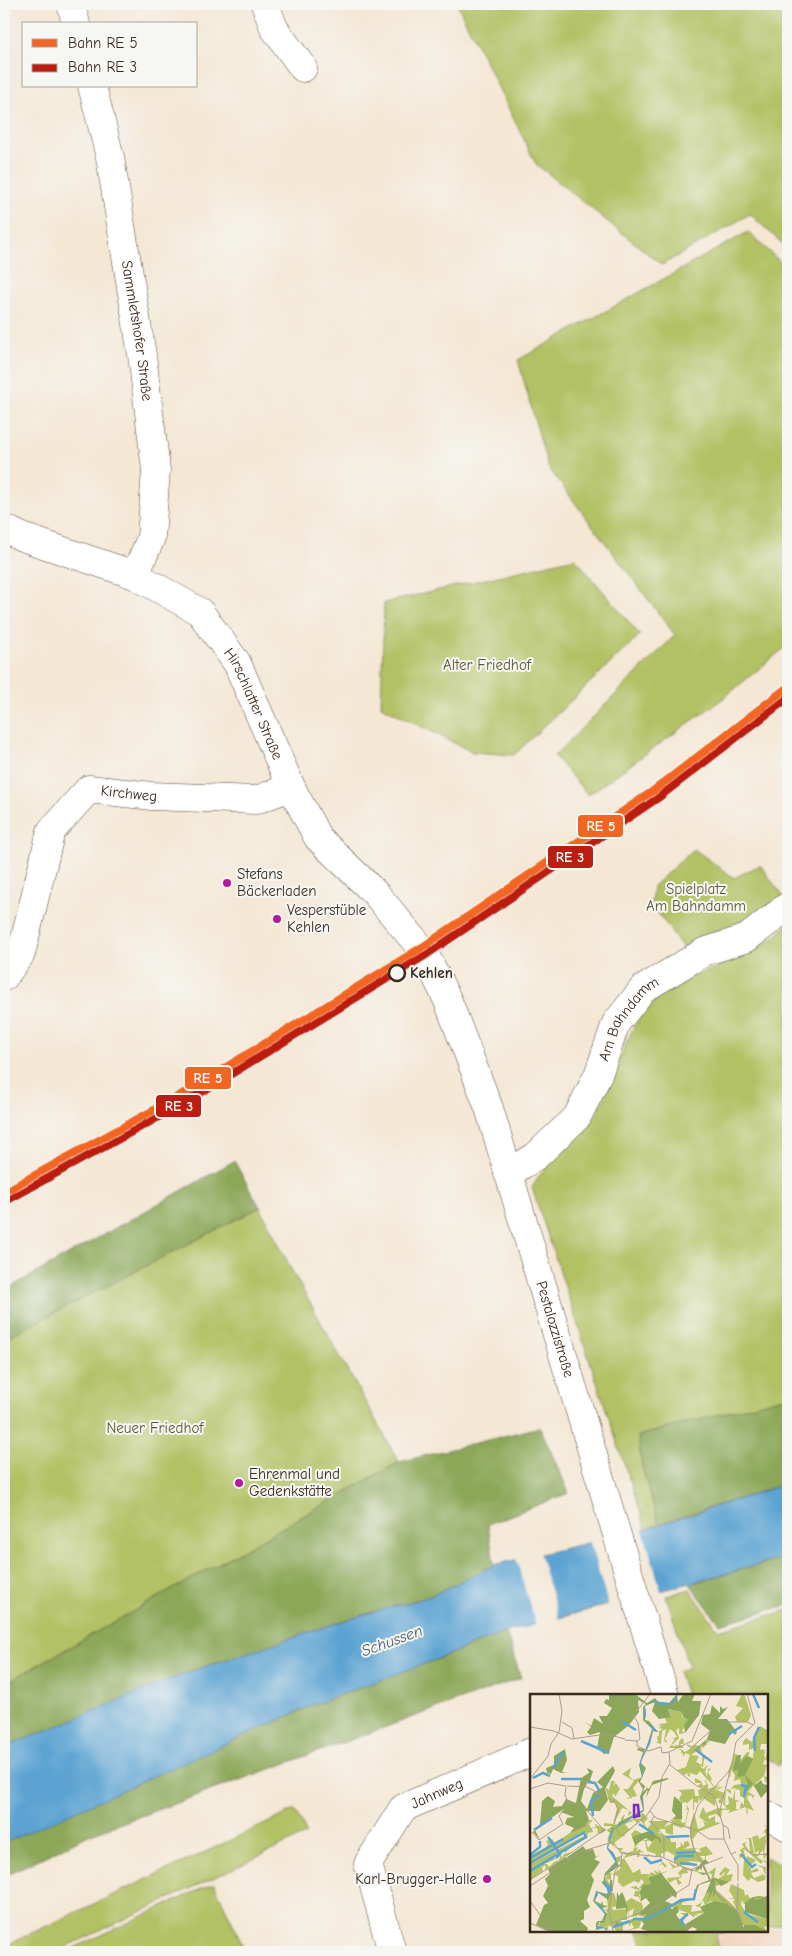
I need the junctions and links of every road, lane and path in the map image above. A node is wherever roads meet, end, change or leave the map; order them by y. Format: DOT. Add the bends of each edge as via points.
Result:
graph roads {
  1 [pos="71,4"];
  2 [pos="265,4"];
  3 [pos="76,22"];
  4 [pos="303,68"];
  5 [pos="93,88"];
  6 [pos="4,528"];
  7 [pos="135,575"];
  8 [pos="291,787"];
  9 [pos="788,906"];
  10 [pos="432,968"];
  11 [pos="4,977"];
  12 [pos="508,1174"];
  13 [pos="661,1683"];
  14 [pos="530,1752"];
  15 [pos="767,1815"];
  16 [pos="788,1827"];
  17 [pos="392,1952"];
  1 -- 3 [label="street"];
  2 -- 4 [label="street" via="274,28"];
  5 -- 7 [label="street, Sammletshofer Straße" via="110,157 142,355 156,470 151,538"];
  6 -- 7 [label="street, Hirschlatter Straße"];
  7 -- 8 [label="street, Hirschlatter Straße" via="200,612 237,662"];
  8 -- 10 [label="street, Hirschlatter Straße" via="318,838 375,893 420,948"];
  8 -- 11 [label="street, Kirchweg" via="256,800 152,796 89,789 51,831 21,954"];
  9 -- 12 [label="street, Am Bahndamm" via="747,938 704,952 642,989 616,1023 598,1075 577,1117 536,1156"];
  10 -- 12 [label="street, Pestalozzistraße" via="489,1108"];
  12 -- 13 [label="street, Pestalozzistraße"];
  14 -- 17 [label="street, Jahnweg" via="403,1808 368,1864"];
  15 -- 16 [label="street"];
}
